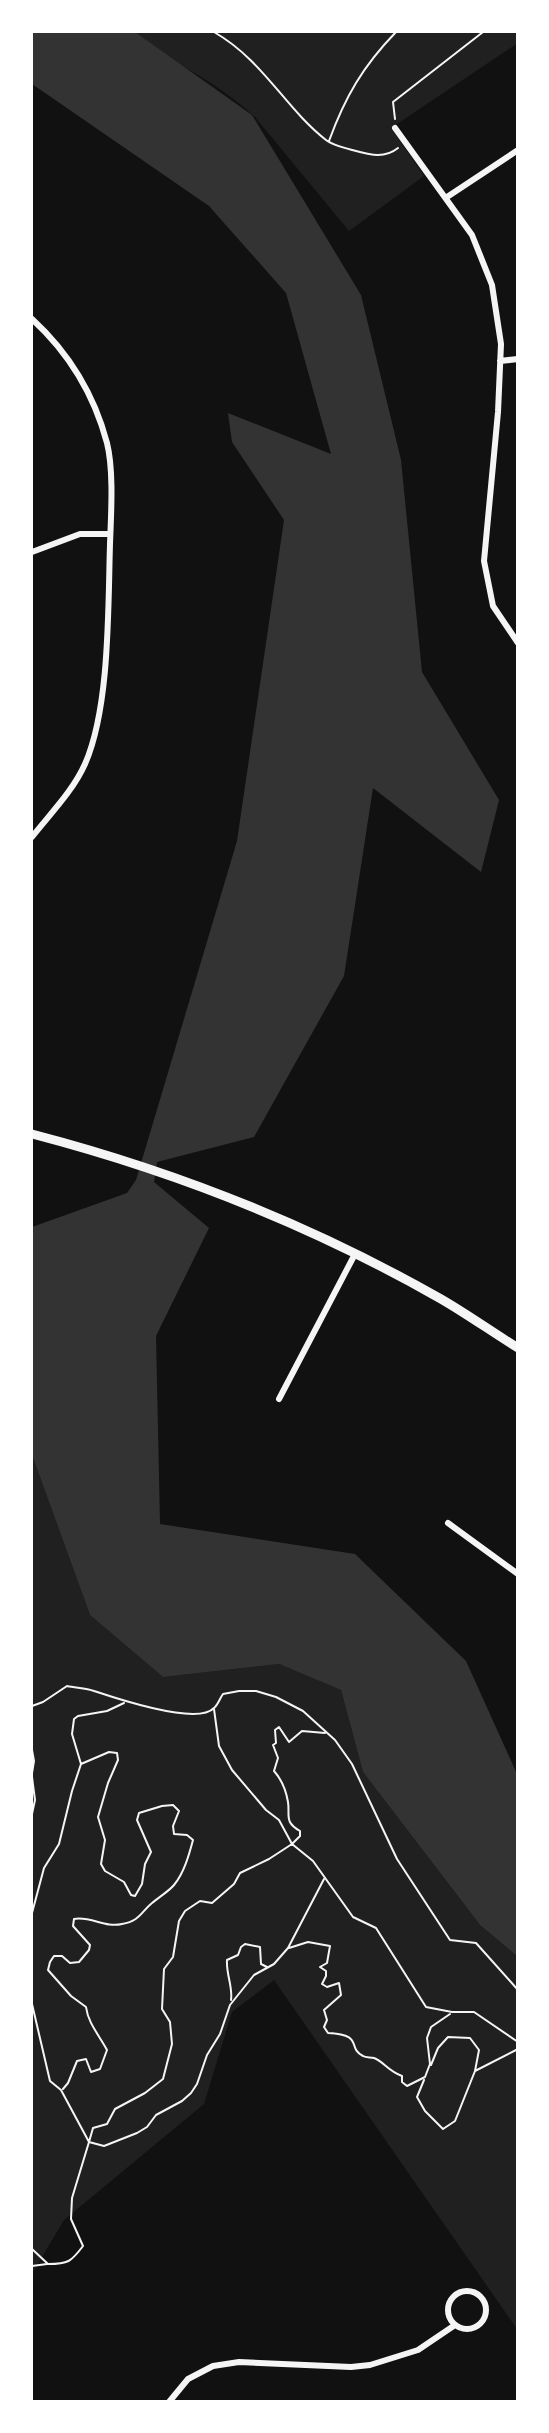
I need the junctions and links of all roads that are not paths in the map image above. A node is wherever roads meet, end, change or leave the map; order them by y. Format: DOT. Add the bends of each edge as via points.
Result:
graph roads {
  1 [pos="395,128"];
  2 [pos="517,150"];
  3 [pos="447,197"];
  4 [pos="32,318"];
  5 [pos="517,359"];
  6 [pos="500,361"];
  7 [pos="110,534"];
  8 [pos="32,552"];
  9 [pos="517,643"];
  10 [pos="32,836"];
  11 [pos="32,1134"];
  12 [pos="355,1254"];
  13 [pos="517,1348"];
  14 [pos="279,1399"];
  15 [pos="447,1523"];
  16 [pos="517,1574"];
  17 [pos="455,2325"];
  18 [pos="169,2402"];
  1 -- 3 [label="street"];
  2 -- 3 [label="street"];
  3 -- 6 [label="street" via="472,235 492,285"];
  4 -- 7 [label="street" via="79,373 96,408 108,446"];
  5 -- 6 [label="street"];
  6 -- 9 [label="street" via="484,561 494,606"];
  7 -- 8 [label="street" via="80,534"];
  7 -- 10 [label="street" via="97,725 85,765"];
  11 -- 12 [label="main road" via="255,1207"];
  12 -- 13 [label="main road"];
  12 -- 14 [label="street"];
  15 -- 16 [label="street"];
  17 -- 17 [label="street" via="448,2309 454,2296 467,2291 479,2295 486,2307 482,2322 471,2329"];
  17 -- 18 [label="street" via="418,2350 370,2365 239,2362 213,2366 188,2379"];
}
